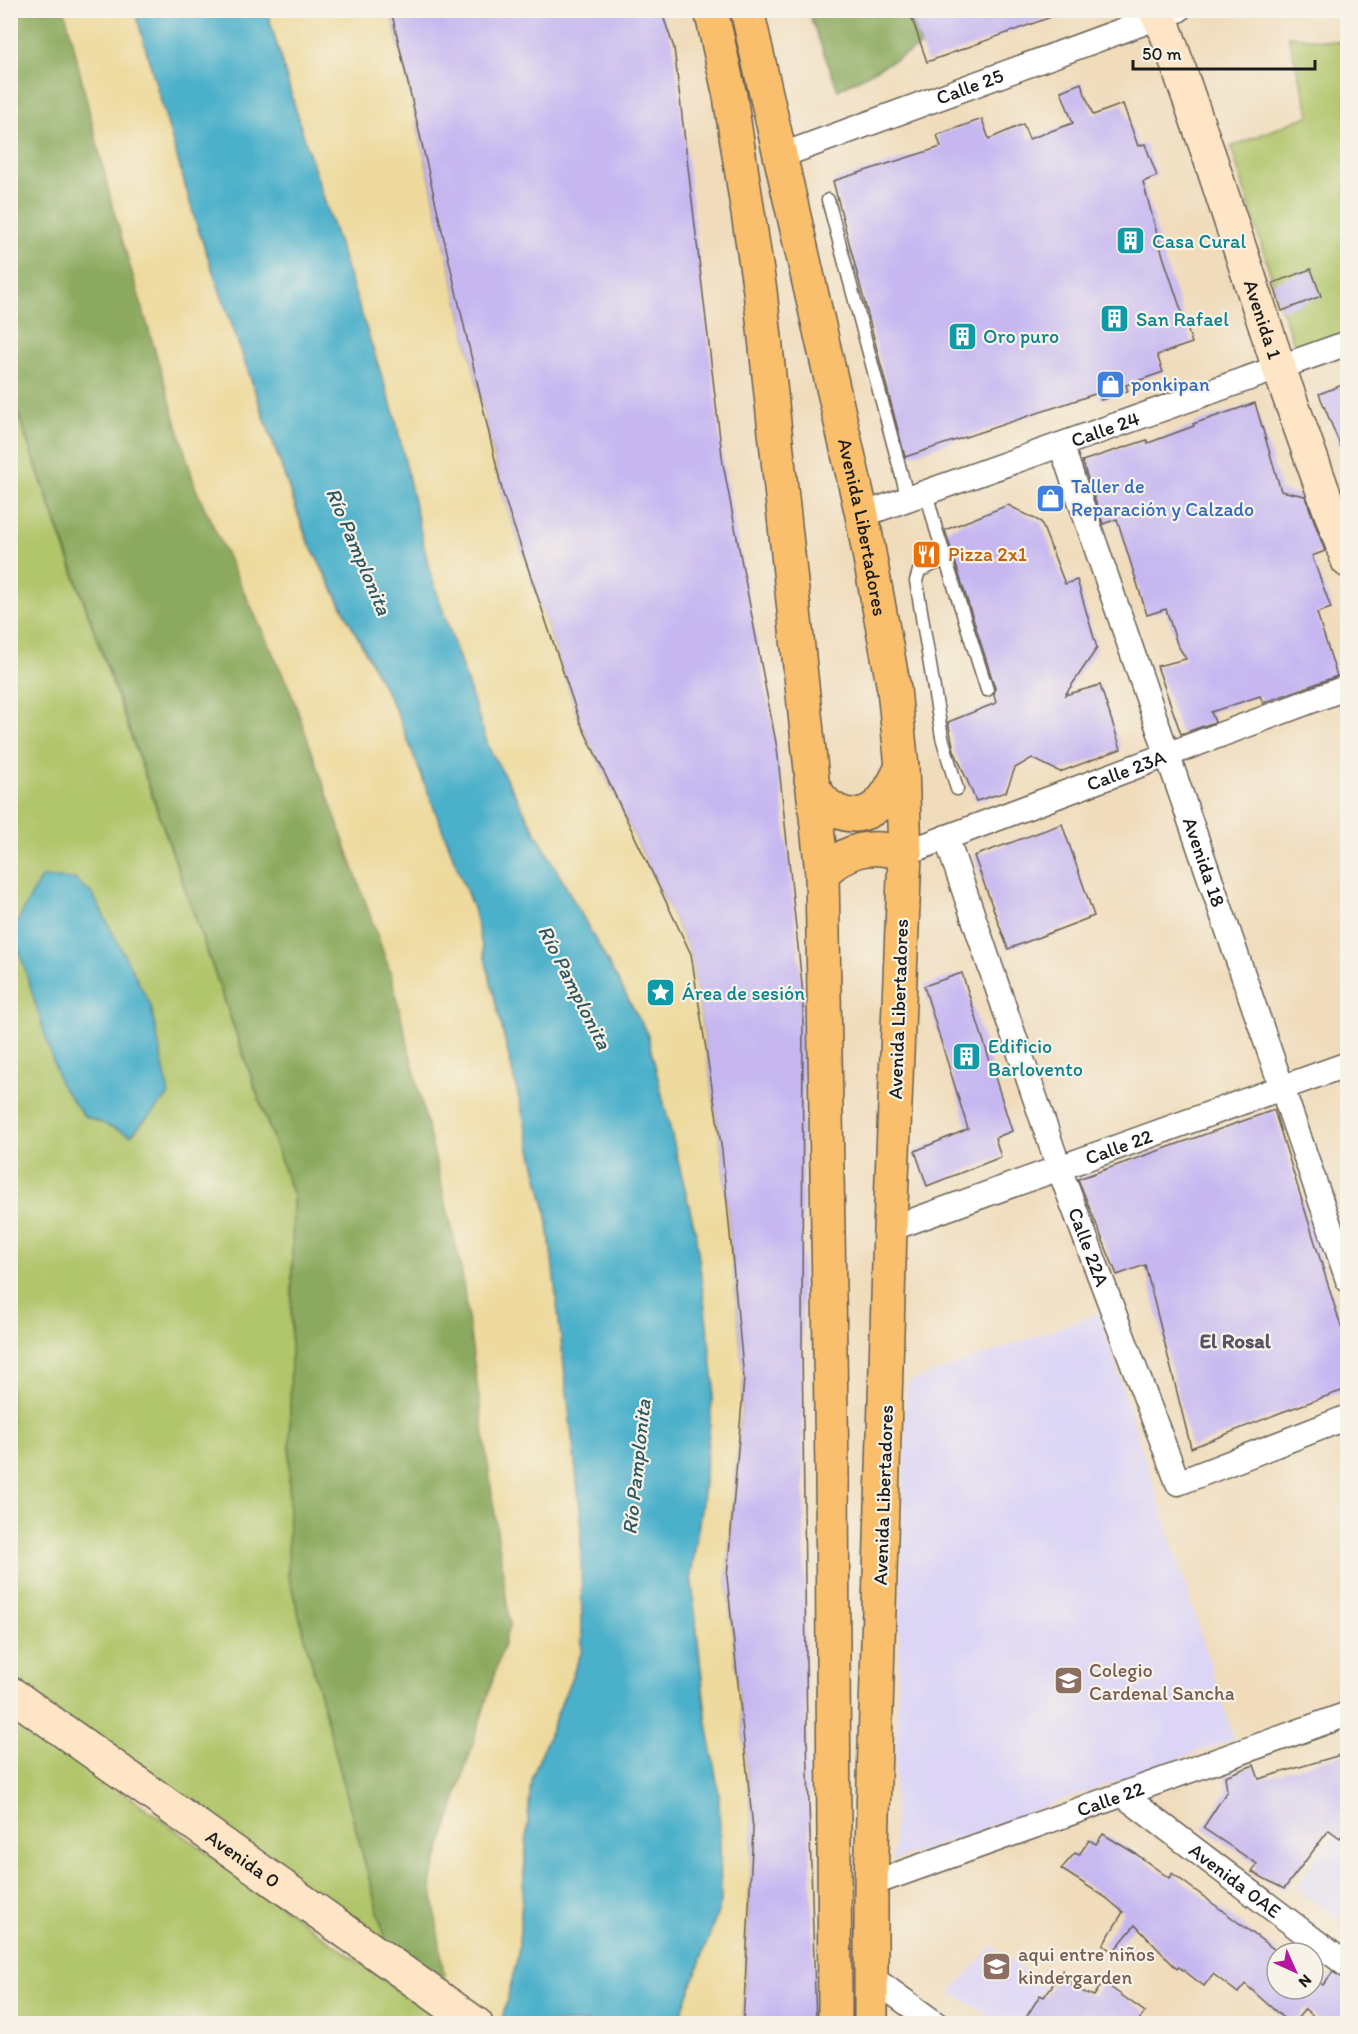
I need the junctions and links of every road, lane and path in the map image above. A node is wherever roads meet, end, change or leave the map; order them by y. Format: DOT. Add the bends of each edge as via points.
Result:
graph roads {
  1 [pos="711,10"];
  2 [pos="747,10"];
  3 [pos="1164,13"];
  4 [pos="780,156"];
  5 [pos="828,200"];
  6 [pos="1347,343"];
  7 [pos="1279,368"];
  8 [pos="1061,445"];
  9 [pos="917,495"];
  10 [pos="862,514"];
  11 [pos="946,559"];
  12 [pos="1347,561"];
  13 [pos="1347,687"];
  14 [pos="987,690"];
  15 [pos="1167,754"];
  16 [pos="902,767"];
  17 [pos="812,780"];
  18 [pos="957,789"];
  19 [pos="946,837"];
  20 [pos="904,853"];
  21 [pos="822,873"];
  22 [pos="1347,1064"];
  23 [pos="1281,1088"];
  24 [pos="1059,1168"];
  25 [pos="890,1229"];
  26 [pos="1347,1280"];
  27 [pos="1347,1417"];
  28 [pos="10,1693"];
  29 [pos="1347,1714"];
  30 [pos="1123,1795"];
  31 [pos="872,1884"];
  32 [pos="1347,1966"];
  33 [pos="871,1977"];
  34 [pos="476,2024"];
  35 [pos="834,2024"];
  36 [pos="871,2024"];
  37 [pos="936,2024"];
  1 -- 17 [label="main road" via="730,96 760,291"];
  2 -- 4 [label="main road, Avenida Libertadores"];
  3 -- 4 [label="street, Calle 25"];
  3 -- 7 [label="street, Avenida 1"];
  4 -- 10 [label="main road, Avenida Libertadores"];
  5 -- 9 [label="lane"];
  6 -- 7 [label="street, Calle 24"];
  7 -- 8 [label="street, Calle 24"];
  7 -- 12 [label="street, Avenida 1"];
  8 -- 9 [label="street, Calle 24"];
  8 -- 15 [label="street, Avenida 18"];
  9 -- 10 [label="street, Calle 24"];
  9 -- 11 [label="lane"];
  10 -- 16 [label="main road, Avenida Libertadores" via="894,689"];
  11 -- 14 [label="lane"];
  11 -- 18 [label="lane" via="919,571 916,581 942,737"];
  13 -- 15 [label="street, Calle 23A"];
  15 -- 19 [label="street, Calle 23A"];
  15 -- 23 [label="street, Avenida 18"];
  16 -- 17 [label="main road" via="884,800 865,813 842,813 831,808 815,791"];
  16 -- 20 [label="main road, Avenida Libertadores"];
  17 -- 21 [label="main road"];
  19 -- 20 [label="street, Calle 23A"];
  19 -- 24 [label="street, Calle 22A"];
  20 -- 21 [label="main road" via="882,848 860,850 839,859"];
  20 -- 25 [label="main road, Avenida Libertadores"];
  21 -- 35 [label="main road" via="832,1483"];
  22 -- 23 [label="street, Calle 22"];
  23 -- 24 [label="street, Calle 22"];
  23 -- 26 [label="street, Avenida 18"];
  24 -- 25 [label="street, Calle 22"];
  24 -- 27 [label="street, Calle 22A" via="1178,1483"];
  25 -- 31 [label="main road, Avenida Libertadores"];
  28 -- 34 [label="street, Avenida 0"];
  29 -- 30 [label="street, Calle 22"];
  30 -- 31 [label="street, Calle 22"];
  30 -- 32 [label="street, Avenida 0AE"];
  31 -- 33 [label="main road, Avenida Libertadores"];
  33 -- 36 [label="main road, Avenida Libertadores"];
  33 -- 37 [label="street"];
}
